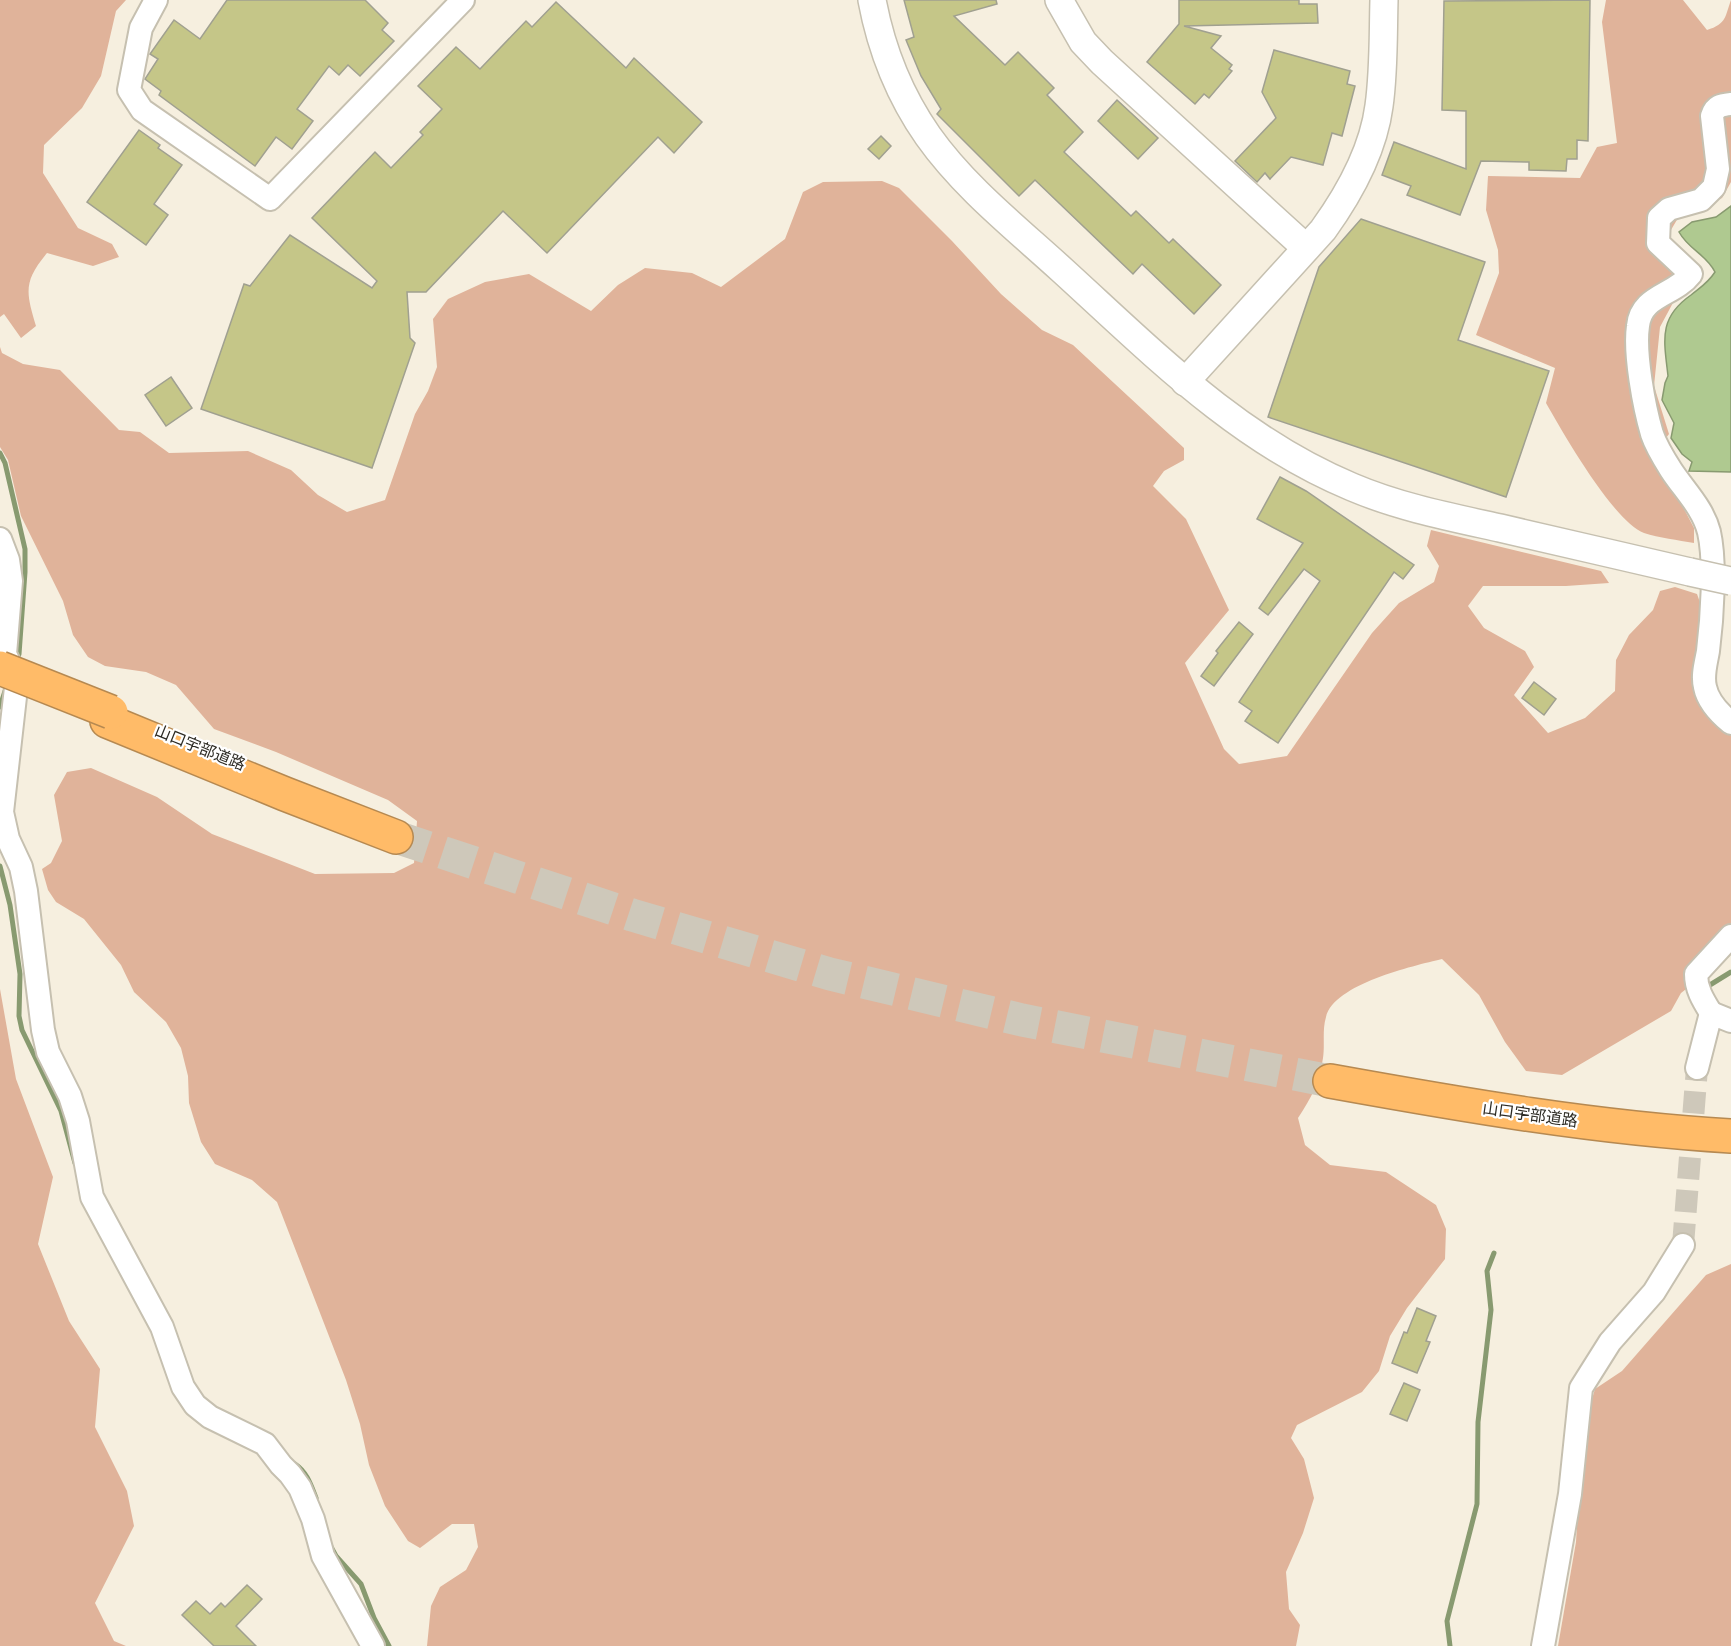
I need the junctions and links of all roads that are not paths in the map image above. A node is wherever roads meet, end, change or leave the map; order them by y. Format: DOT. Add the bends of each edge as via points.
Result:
graph roads {
  1 [pos="156,0"];
  2 [pos="463,0"];
  3 [pos="872,0"];
  4 [pos="1059,0"];
  5 [pos="1384,0"];
  6 [pos="1731,104"];
  7 [pos="1306,248"];
  8 [pos="1185,382"];
  9 [pos="0,539"];
  10 [pos="1731,581"];
  11 [pos="0,668"];
  12 [pos="0,678"];
  13 [pos="109,716"];
  14 [pos="1731,723"];
  15 [pos="398,832"];
  16 [pos="1731,936"];
  17 [pos="1721,1017"];
  18 [pos="1697,1068"];
  19 [pos="1731,1121"];
  20 [pos="1685,1134"];
  21 [pos="1731,1136"];
  22 [pos="1731,1143"];
  23 [pos="1683,1245"];
  24 [pos="373,1646"];
  25 [pos="1543,1646"];
  1 -- 2 [label="street" via="141,28 129,90 142,110 270,199"];
  3 -- 8 [label="street" via="881,42 896,78 927,135 947,160 982,197"];
  4 -- 7 [label="street" via="1083,42 1102,62"];
  5 -- 7 [label="street" via="1383,66 1371,138 1354,183"];
  6 -- 14 [label="street" via="1714,109 1712,116 1718,169 1714,187 1701,200 1669,209 1659,218 1658,243 1691,274 1685,282 1646,305 1637,328 1639,362 1653,436 1703,516 1708,532 1711,593 1705,687 1713,704"];
  7 -- 8 [label="street"];
  8 -- 10 [label="street, bridge" via="1270,445 1354,488 1410,508"];
  9 -- 24 [label="street" via="11,581 5,654 17,679 2,813 26,891 48,1052 78,1121 92,1197 162,1327 183,1387 195,1405 210,1417 265,1444 295,1481 313,1519 323,1556"];
  11 -- 13 [label="highway, 山口宇部道路, bridge"];
  12 -- 13 [label="highway, 山口宇部道路"];
  13 -- 15 [label="highway, 山口宇部道路"];
  16 -- 17 [label="street" via="1696,974 1699,992"];
  17 -- 18 [label="street"];
  19 -- 20 [label="highway, 山口宇部道路" via="1331,1075 1514,1112"];
  20 -- 21 [label="highway, 山口宇部道路"];
  20 -- 22 [label="highway"];
  23 -- 25 [label="street" via="1654,1292 1610,1341 1581,1388 1570,1494"];
}
